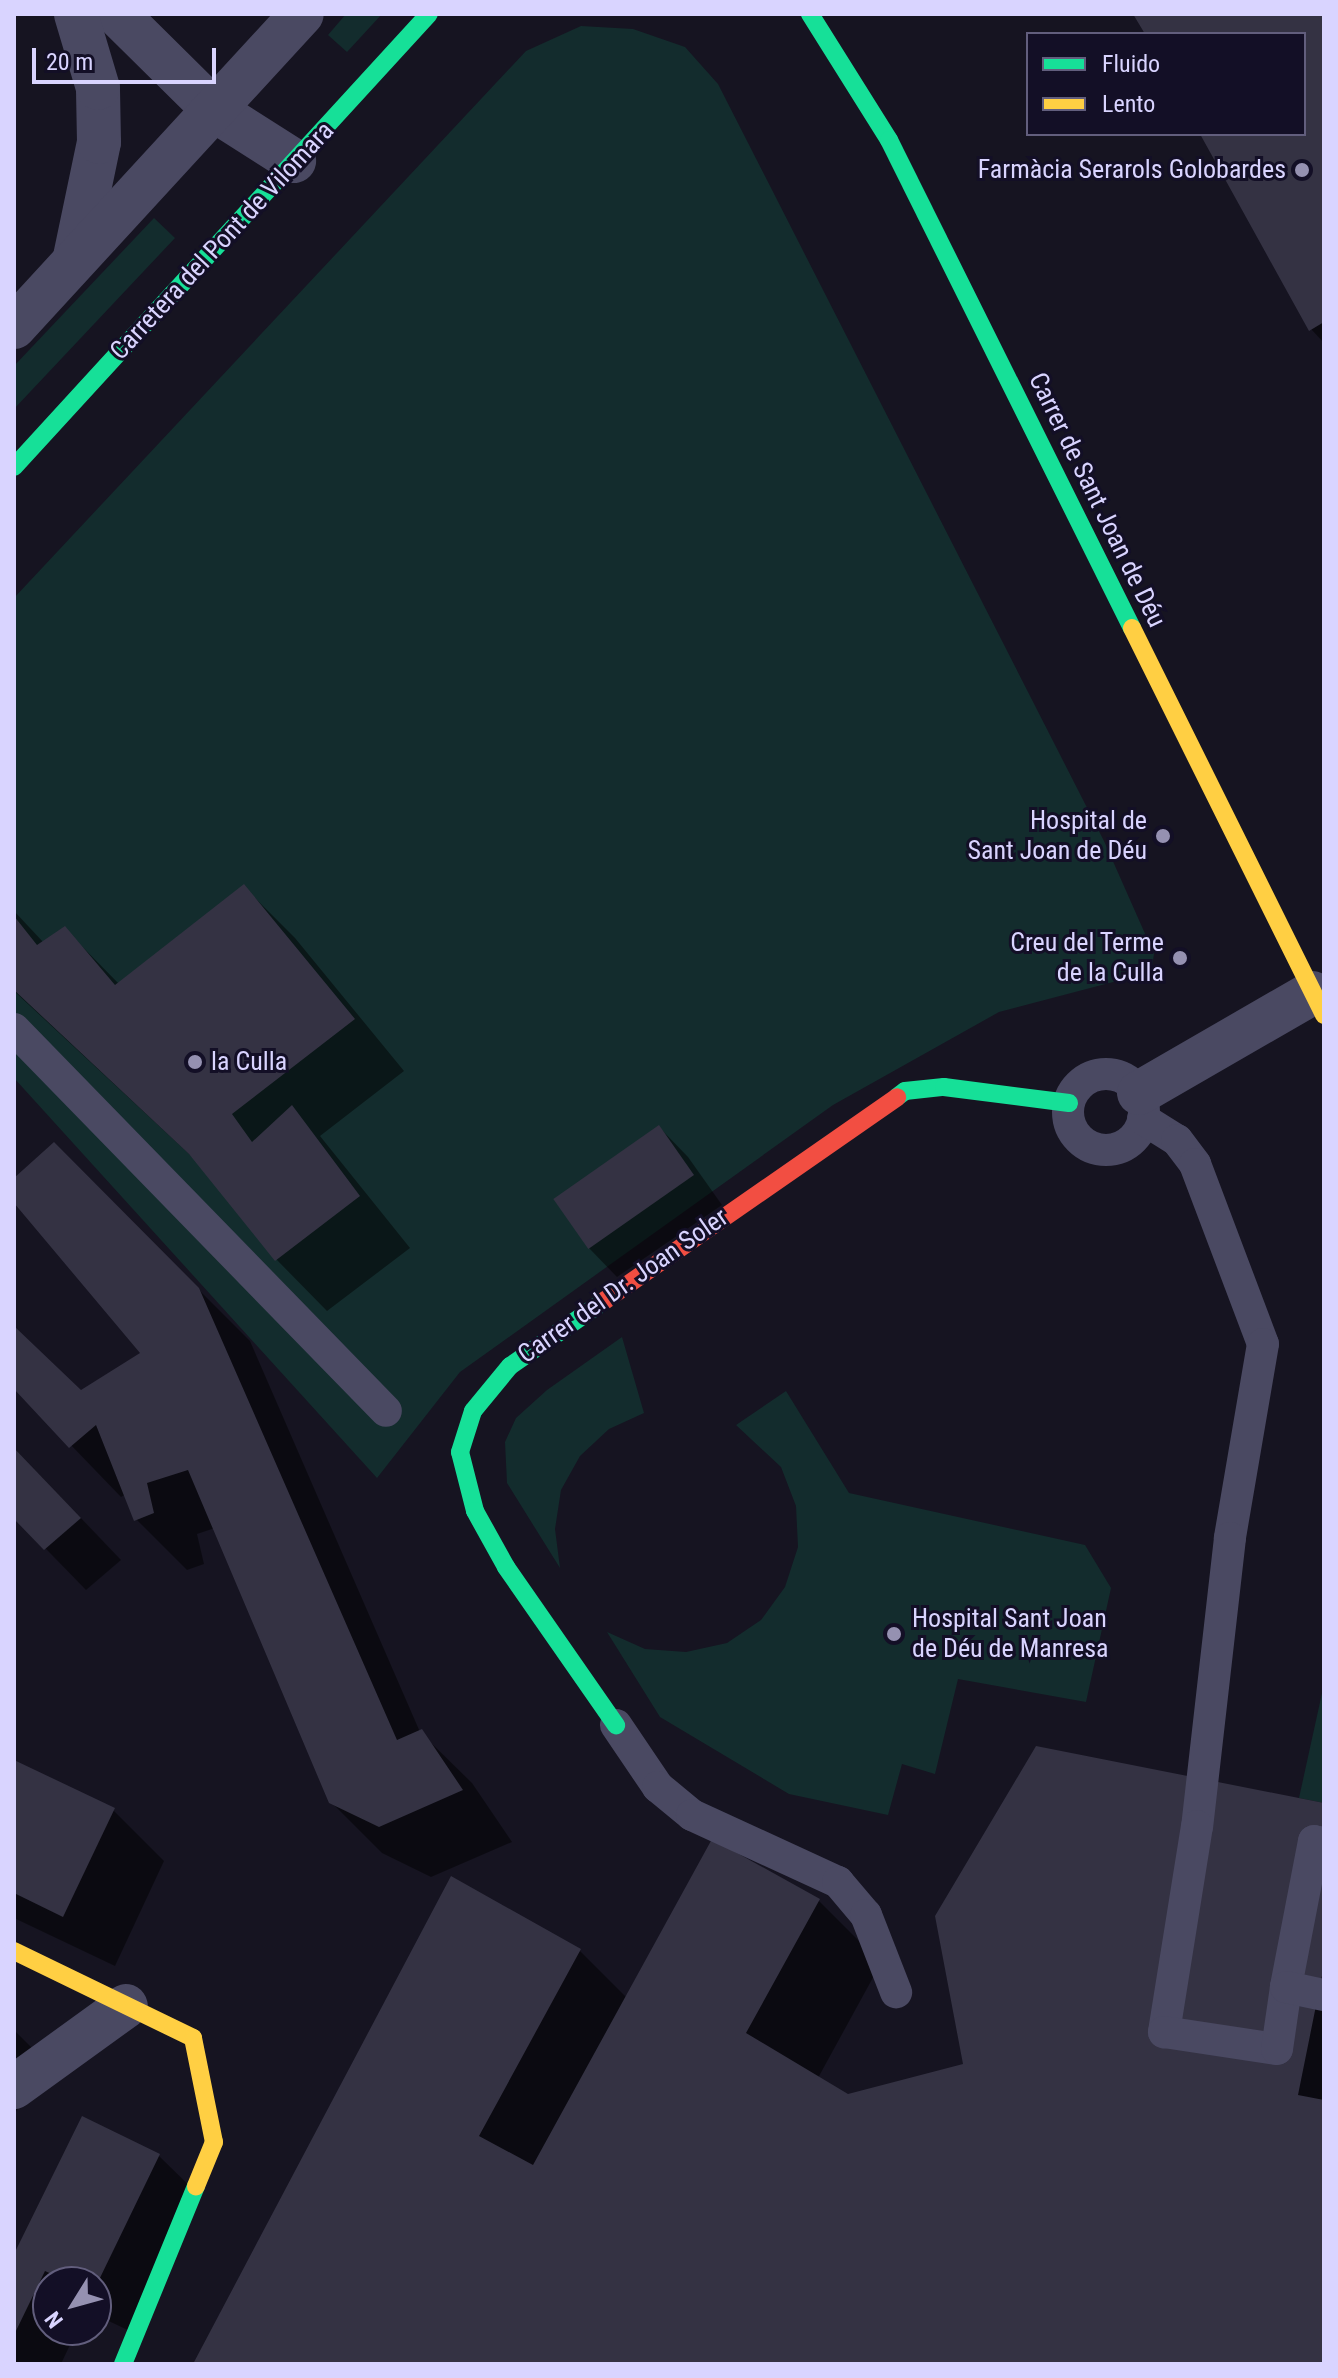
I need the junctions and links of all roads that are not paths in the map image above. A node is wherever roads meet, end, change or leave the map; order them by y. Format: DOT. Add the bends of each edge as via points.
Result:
graph roads {
  1 [pos="76,14"];
  2 [pos="117,14"];
  3 [pos="302,14"];
  4 [pos="429,14"];
  5 [pos="810,14"];
  6 [pos="214,110"];
  7 [pos="294,161"];
  8 [pos="74,262"];
  9 [pos="14,327"];
  10 [pos="14,467"];
  11 [pos="1318,1004"];
  12 [pos="14,1029"];
  13 [pos="1069,1103"];
  14 [pos="1141,1106"];
  15 [pos="386,1411"];
  16 [pos="616,1725"];
  17 [pos="1324,1843"];
  18 [pos="14,1951"];
  19 [pos="1286,1987"];
  20 [pos="896,1992"];
  21 [pos="1324,1995"];
  22 [pos="126,2006"];
  23 [pos="14,2087"];
  24 [pos="123,2364"];
  1 -- 8 [label="street" via="98,88 99,142"];
  2 -- 6 [label="street"];
  3 -- 6 [label="street"];
  4 -- 7 [label="street, Carretera del Pont de Vilomara"];
  5 -- 11 [label="street, Carrer de Sant Joan de Déu" via="889,140"];
  6 -- 7 [label="street"];
  6 -- 8 [label="street"];
  7 -- 10 [label="street, Carretera del Pont de Vilomara"];
  8 -- 9 [label="street"];
  11 -- 14 [label="street"];
  12 -- 15 [label="lane"];
  13 -- 14 [label="lane" via="1079,1084 1103,1074 1119,1076"];
  13 -- 14 [label="lane" via="1071,1129 1096,1149 1126,1144"];
  13 -- 16 [label="street, Carrer del Dr. Joan Soler" via="944,1087 905,1091 510,1366 473,1411 460,1452 475,1511 506,1567"];
  14 -- 19 [label="lane" via="1195,1164 1263,1344 1230,1538 1197,1826 1164,2032 1277,2049"];
  16 -- 20 [label="lane" via="658,1787 692,1815 838,1882 866,1915"];
  17 -- 19 [label="lane" via="1314,1841"];
  18 -- 22 [label="street"];
  19 -- 21 [label="lane"];
  22 -- 23 [label="street"];
  22 -- 24 [label="street" via="193,2038 214,2142"];
}
